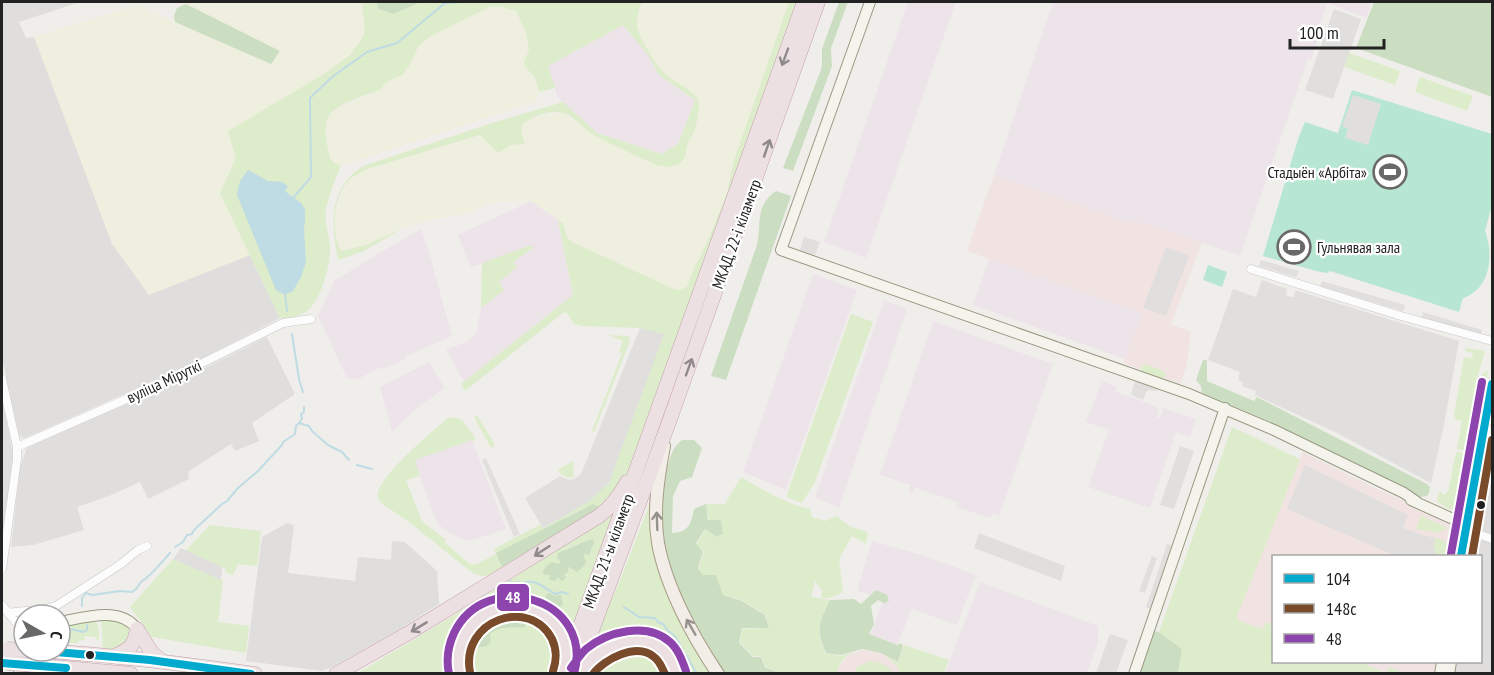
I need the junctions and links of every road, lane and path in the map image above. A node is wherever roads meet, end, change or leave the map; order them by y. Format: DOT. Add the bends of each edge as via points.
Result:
graph roads {
  1 [pos="804,2"];
  2 [pos="818,2"];
  3 [pos="870,2"];
  4 [pos="1251,269"];
  5 [pos="311,319"];
  6 [pos="1492,340"];
  7 [pos="2,379"];
  8 [pos="1492,384"];
  9 [pos="1226,408"];
  10 [pos="669,422"];
  11 [pos="1492,431"];
  12 [pos="16,447"];
  13 [pos="645,460"];
  14 [pos="1471,530"];
  15 [pos="1492,539"];
  16 [pos="147,546"];
  17 [pos="1461,555"];
  18 [pos="1470,555"];
  19 [pos="2,569"];
  20 [pos="2,605"];
  21 [pos="8,613"];
  22 [pos="12,616"];
  23 [pos="72,620"];
  24 [pos="137,629"];
  25 [pos="72,653"];
  26 [pos="115,656"];
  27 [pos="162,661"];
  28 [pos="4,663"];
  29 [pos="77,671"];
  30 [pos="572,671"];
  31 [pos="131,674"];
  32 [pos="255,674"];
  33 [pos="336,674"];
  34 [pos="460,674"];
  35 [pos="676,674"];
  36 [pos="718,674"];
  37 [pos="1134,674"];
  1 -- 13 [label="highway, МКАД, 22-і кіламетр, one-way"];
  10 -- 2 [label="highway, МКАД, 22-і кіламетр, one-way"];
  3 -- 9 [label="street" via="781,250"];
  4 -- 6 [label="street"];
  5 -- 12 [label="street, вуліца Міруткі" via="283,323 156,387"];
  7 -- 12 [label="street"];
  8 -- 14 [label="street"];
  9 -- 14 [label="street" via="1280,439"];
  9 -- 37 [label="street"];
  10 -- 13 [label="highway, МКАД, 22-і кіламетр"];
  36 -- 10 [label="main road, one-way" via="681,610 658,542 657,491"];
  11 -- 14 [label="street"];
  12 -- 19 [label="street"];
  13 -- 30 [label="highway, МКАД, 21-ы кіламетр"];
  13 -- 33 [label="highway, one-way" via="599,516"];
  14 -- 15 [label="street"];
  14 -- 17 [label="street"];
  14 -- 18 [label="street"];
  16 -- 21 [label="street" via="56,606"];
  20 -- 21 [label="street"];
  21 -- 22 [label="street"];
  23 -- 24 [label="street" via="108,615 126,619"];
  24 -- 26 [label="highway" via="131,648"];
  24 -- 27 [label="highway"];
  25 -- 26 [label="highway"];
  26 -- 27 [label="highway"];
  27 -- 32 [label="highway"];
  28 -- 29 [label="highway, bridge"];
  29 -- 31 [label="highway"];
  30 -- 34 [label="highway" via="555,624 539,611 518,607 485,614 470,628 457,658"];
  30 -- 35 [label="highway" via="602,651 635,641 663,650"];
}
